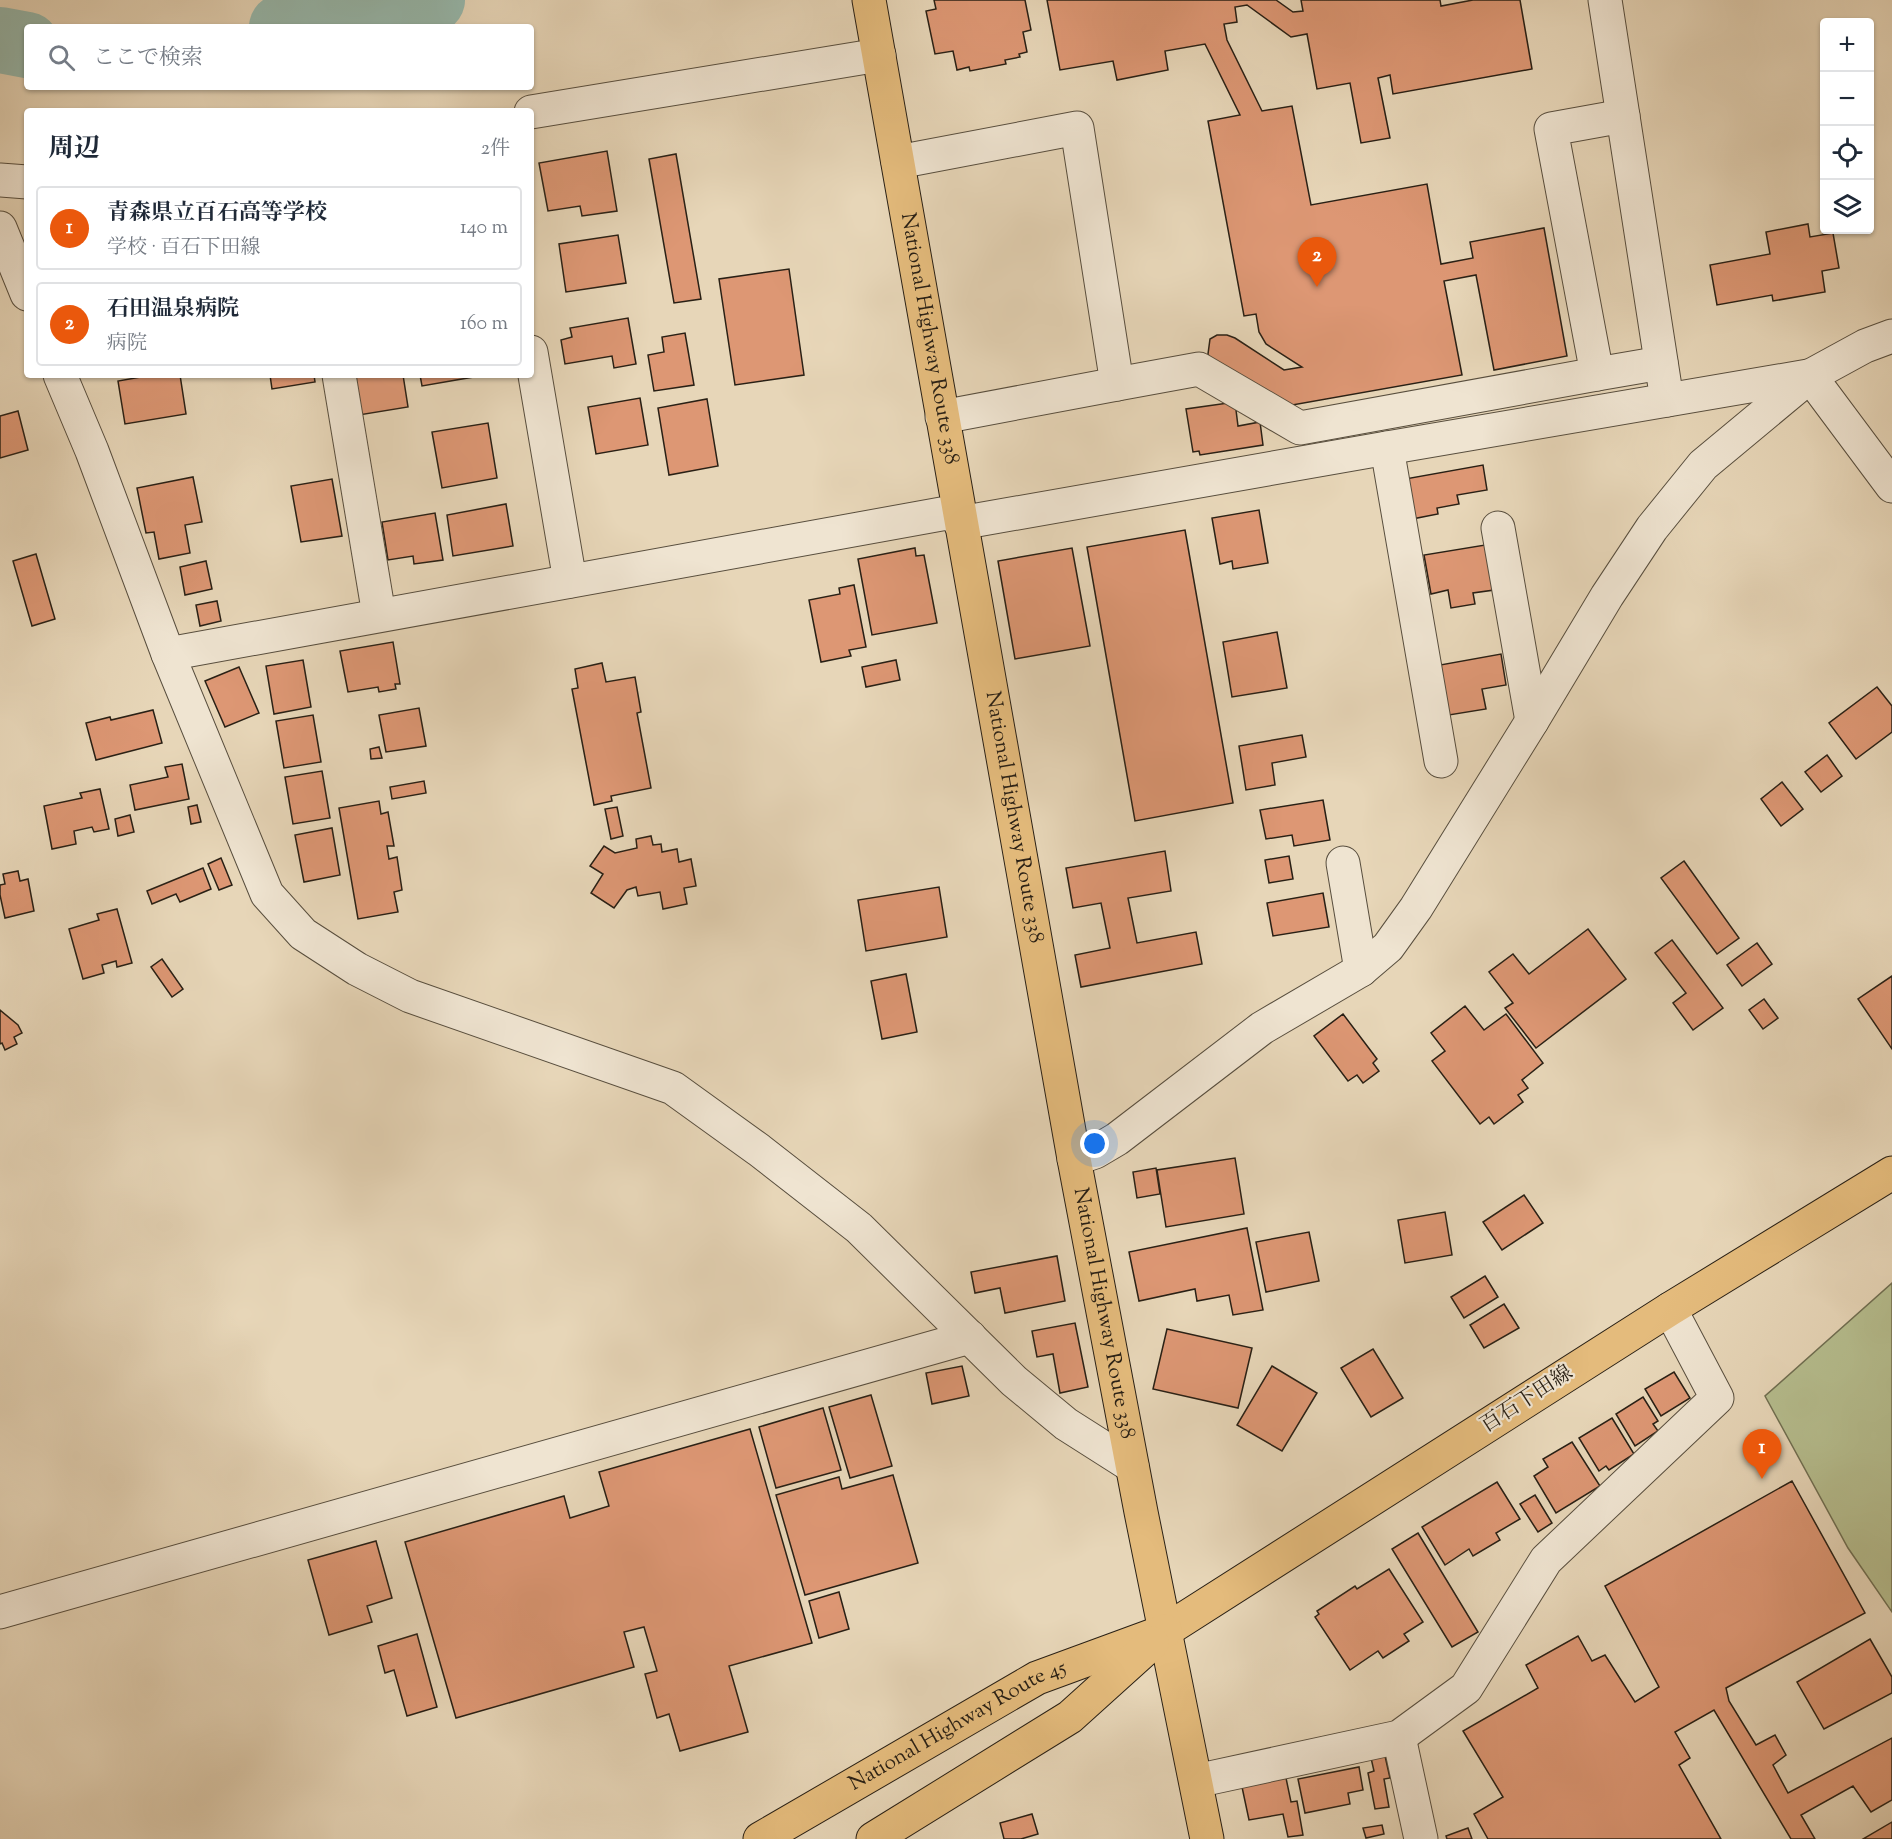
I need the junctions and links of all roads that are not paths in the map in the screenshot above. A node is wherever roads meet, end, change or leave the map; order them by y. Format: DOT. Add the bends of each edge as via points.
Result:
graph roads {
  1 [pos="869,0"];
  2 [pos="1605,0"];
  3 [pos="879,55"];
  4 [pos="534,112"];
  5 [pos="1623,116"];
  6 [pos="898,162"];
  7 [pos="0,180"];
  8 [pos="24,182"];
  9 [pos="0,228"];
  10 [pos="24,287"];
  11 [pos="1892,336"];
  12 [pos="1661,363"];
  13 [pos="534,370"];
  14 [pos="1597,374"];
  15 [pos="1810,376"];
  16 [pos="61,378"];
  17 [pos="340,378"];
  18 [pos="1117,384"];
  19 [pos="1667,400"];
  20 [pos="942,417"];
  21 [pos="1387,448"];
  22 [pos="1892,486"];
  23 [pos="959,517"];
  24 [pos="1497,528"];
  25 [pos="570,581"];
  26 [pos="379,615"];
  27 [pos="168,654"];
  28 [pos="1532,721"];
  29 [pos="1441,761"];
  30 [pos="1343,863"];
  31 [pos="1361,970"];
  32 [pos="1074,1159"];
  33 [pos="1892,1173"];
  34 [pos="1670,1309"];
  35 [pos="970,1337"];
  36 [pos="1132,1466"];
  37 [pos="0,1612"];
  38 [pos="1165,1631"];
  39 [pos="1399,1737"];
  40 [pos="1196,1781"];
  41 [pos="760,1839"];
  42 [pos="873,1839"];
  43 [pos="1207,1839"];
  44 [pos="1421,1839"];
  1 -- 3 [label="main road, National Highway Route 338"];
  2 -- 5 [label="street"];
  3 -- 4 [label="street"];
  3 -- 6 [label="main road, National Highway Route 338"];
  5 -- 12 [label="street"];
  5 -- 14 [label="street" via="1551,129"];
  6 -- 18 [label="street" via="1077,128"];
  6 -- 20 [label="main road, National Highway Route 338"];
  7 -- 8 [label="street"];
  9 -- 10 [label="street"];
  11 -- 15 [label="street" via="1864,346"];
  12 -- 14 [label="street"];
  12 -- 19 [label="street"];
  13 -- 25 [label="street"];
  14 -- 18 [label="street" via="1299,429 1199,369"];
  15 -- 19 [label="street"];
  15 -- 22 [label="street"];
  15 -- 28 [label="street" via="1702,465 1652,528 1606,596"];
  16 -- 27 [label="street"];
  17 -- 26 [label="street"];
  18 -- 20 [label="street"];
  19 -- 21 [label="street"];
  20 -- 23 [label="main road, National Highway Route 338"];
  21 -- 23 [label="street"];
  21 -- 29 [label="street"];
  23 -- 25 [label="street"];
  23 -- 32 [label="main road, National Highway Route 338"];
  24 -- 28 [label="street"];
  25 -- 26 [label="street"];
  26 -- 27 [label="street"];
  27 -- 35 [label="street" via="267,894 303,934 357,969 410,996 673,1088 859,1228"];
  28 -- 31 [label="street" via="1416,908 1388,947"];
  30 -- 31 [label="street"];
  31 -- 32 [label="street" via="1262,1028 1117,1139"];
  32 -- 36 [label="main road, National Highway Route 338"];
  33 -- 34 [label="main road, 百石下田線"];
  34 -- 38 [label="main road, 百石下田線"];
  34 -- 39 [label="street" via="1717,1398 1546,1560 1466,1688"];
  35 -- 36 [label="street" via="1014,1381 1066,1424"];
  35 -- 37 [label="street"];
  36 -- 38 [label="main road, National Highway Route 338"];
  38 -- 40 [label="main road"];
  38 -- 41 [label="main road, National Highway Route 45" via="1036,1678"];
  38 -- 42 [label="main road, National Highway Route 45" via="1071,1717"];
  39 -- 40 [label="street"];
  39 -- 44 [label="street"];
  40 -- 43 [label="main road"];
}
